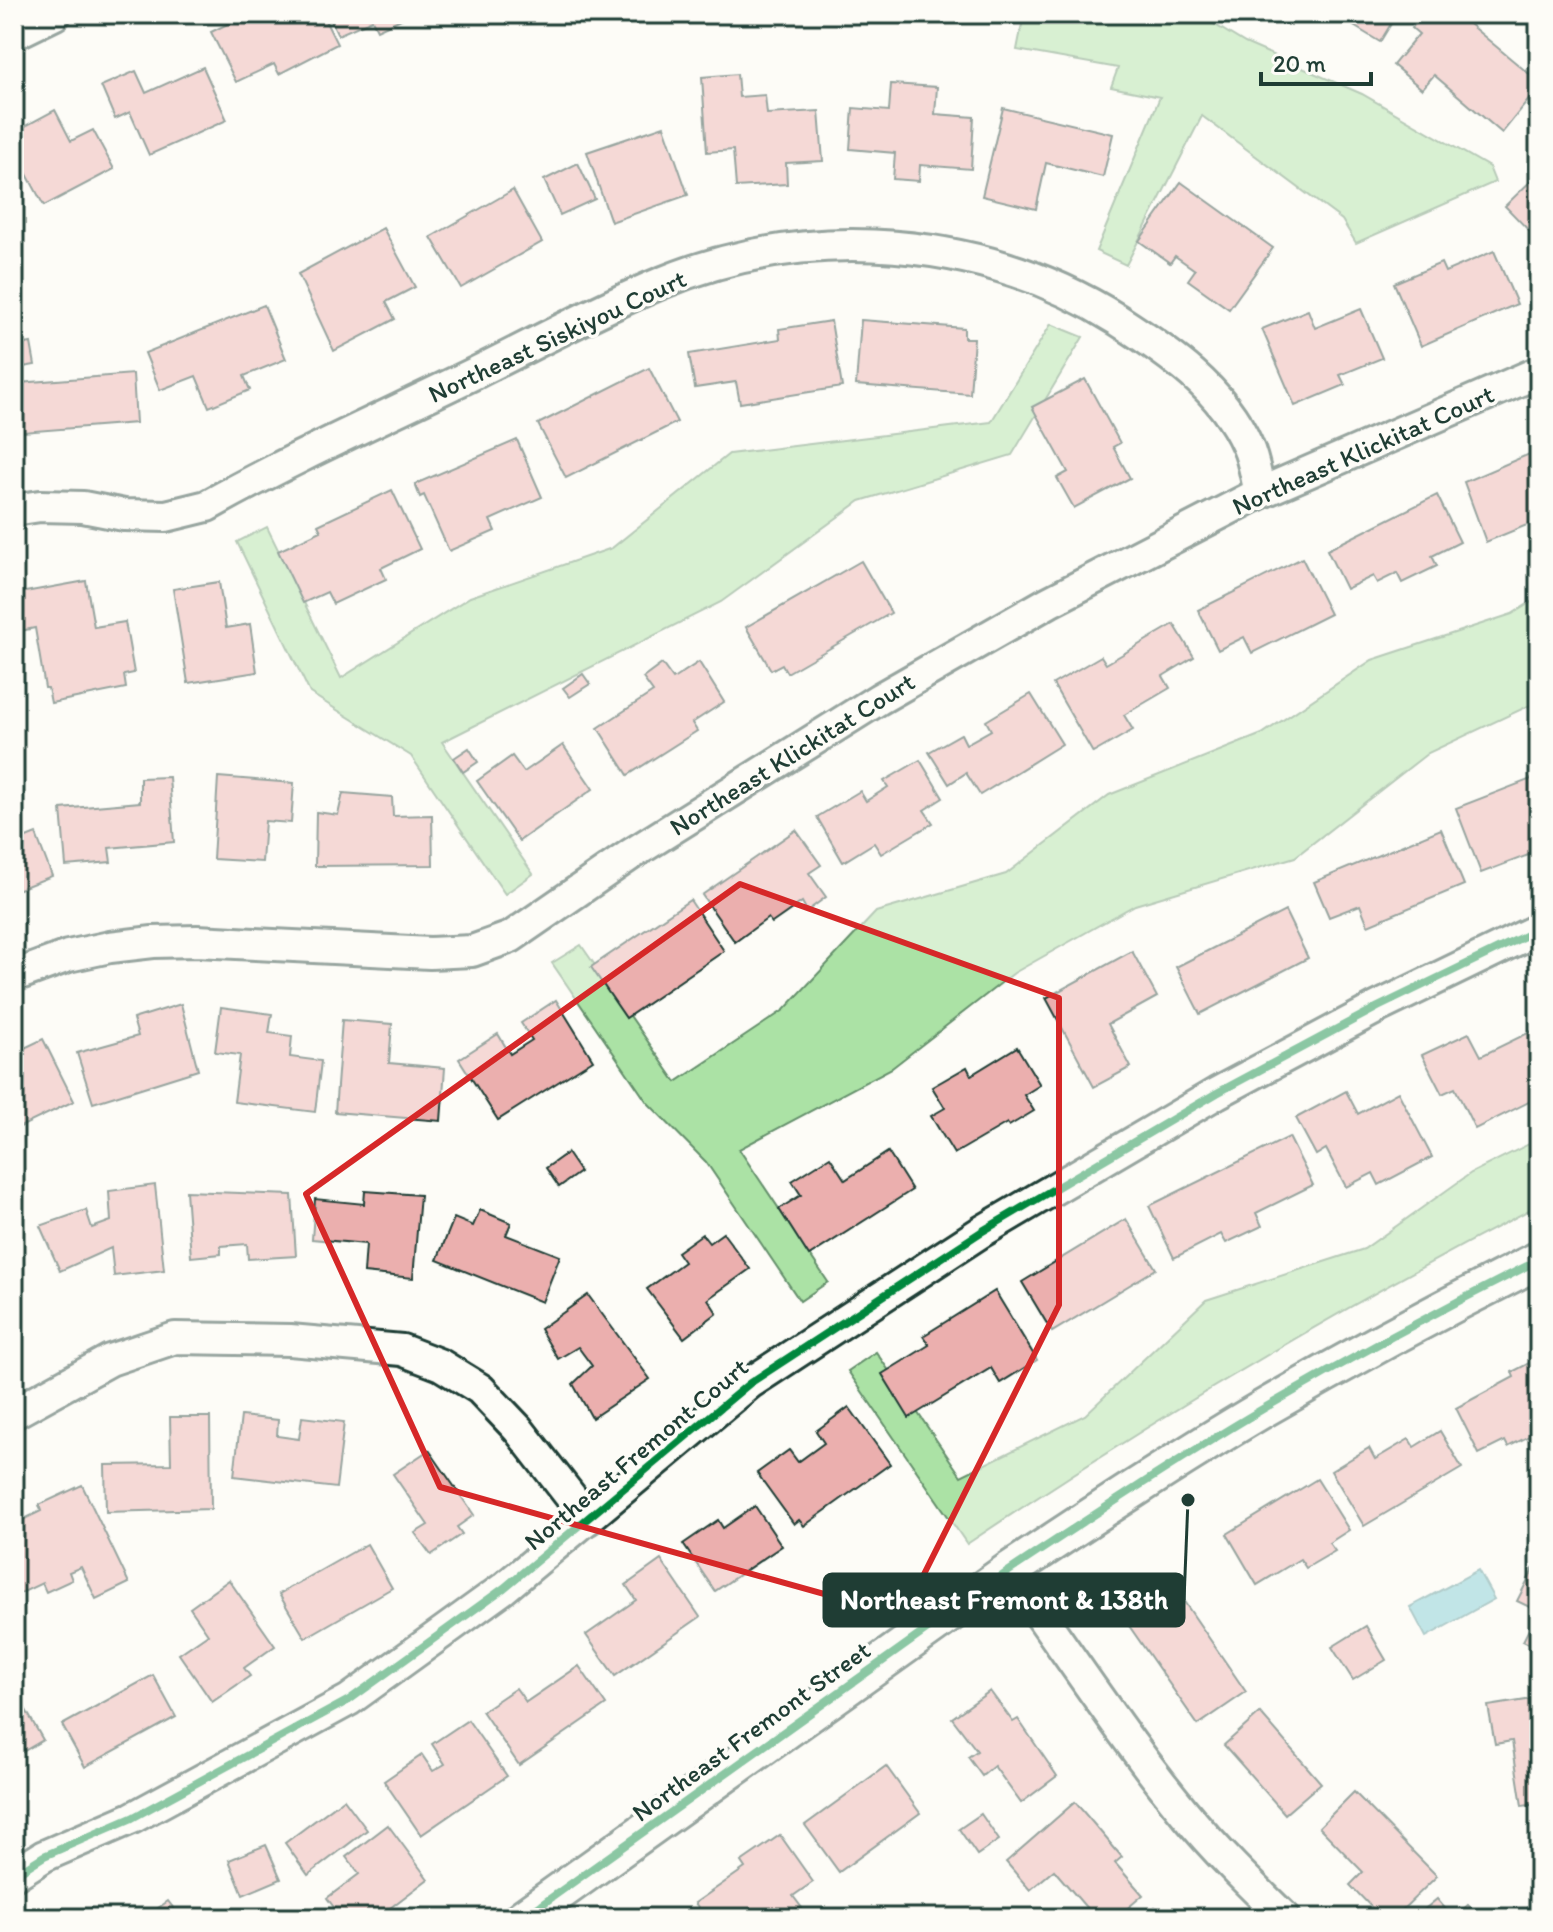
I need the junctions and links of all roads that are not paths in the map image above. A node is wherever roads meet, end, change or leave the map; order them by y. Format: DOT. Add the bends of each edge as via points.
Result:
graph roads {
  1 [pos="55,14"];
  2 [pos="14,34"];
  3 [pos="1539,372"];
  4 [pos="1260,493"];
  5 [pos="14,510"];
  6 [pos="1539,929"];
  7 [pos="14,976"];
  8 [pos="1539,1260"];
  9 [pos="14,1413"];
  10 [pos="588,1519"];
  11 [pos="1009,1571"];
  12 [pos="14,1875"];
  13 [pos="523,1918"];
  14 [pos="1285,1918"];
  1 -- 2 [label="street"];
  3 -- 4 [label="street, Northeast Klickitat Court"];
  4 -- 5 [label="street, Northeast Siskiyou Court" via="1248,447 1227,409 1160,347 1086,300 1005,267 962,256 919,248 831,244 744,257 661,283 207,506 166,516 68,507"];
  4 -- 7 [label="street, Northeast Klickitat Court" via="1049,602 879,699 630,855 511,937 472,951 430,953 153,942 68,956"];
  6 -- 10 [label="street, Northeast Fremont Court" via="1217,1093 981,1232 750,1383"];
  8 -- 11 [label="street, Northeast Fremont Street" via="1260,1411"];
  9 -- 10 [label="street" via="110,1360 175,1338 290,1340 402,1350 441,1365 480,1389"];
  10 -- 12 [label="street, Northeast Fremont Court" via="504,1588 349,1700 132,1818 44,1856"];
  11 -- 13 [label="street, Northeast Fremont Street"];
  11 -- 14 [label="street" via="1185,1813"];
}
